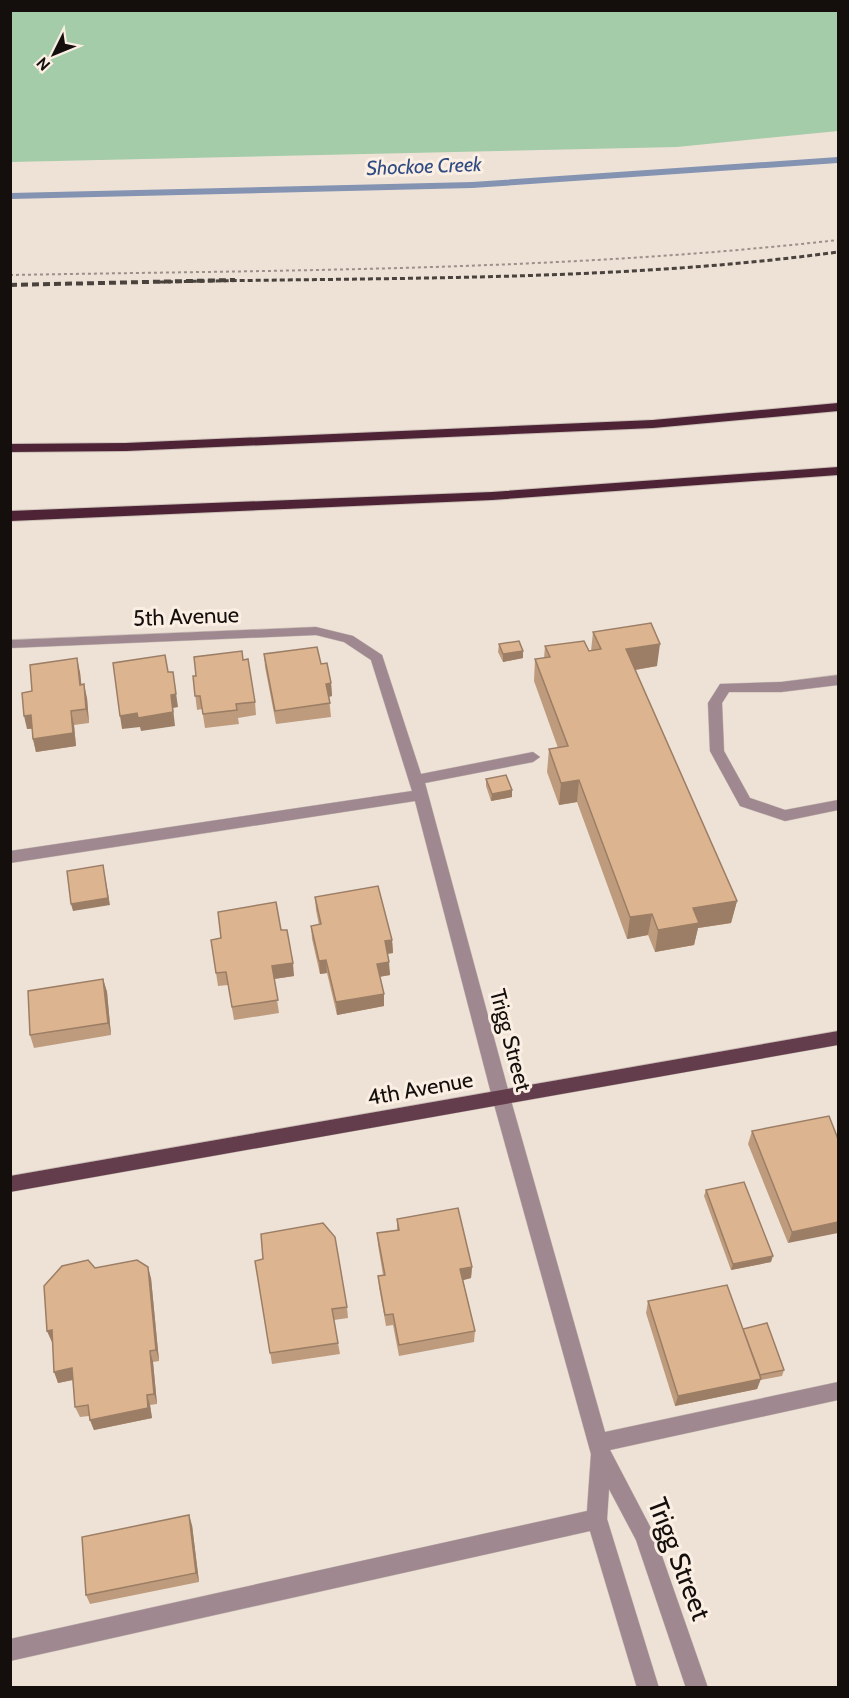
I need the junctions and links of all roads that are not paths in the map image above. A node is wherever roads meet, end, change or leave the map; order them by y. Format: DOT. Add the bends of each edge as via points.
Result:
graph roads {
  1 [pos="838,407"];
  2 [pos="10,448"];
  3 [pos="838,471"];
  4 [pos="10,516"];
  5 [pos="10,644"];
  6 [pos="361,645"];
  7 [pos="838,680"];
  8 [pos="533,758"];
  9 [pos="418,787"];
  10 [pos="838,806"];
  11 [pos="10,857"];
  12 [pos="838,1038"];
  13 [pos="501,1097"];
  14 [pos="10,1184"];
  15 [pos="838,1391"];
  16 [pos="599,1448"];
  17 [pos="597,1518"];
  18 [pos="10,1650"];
  19 [pos="648,1688"];
  20 [pos="697,1688"];
  1 -- 2 [label="highway" via="641,424 126,447"];
  3 -- 4 [label="highway" via="492,496"];
  5 -- 6 [label="street, 5th Avenue" via="316,631 341,635"];
  6 -- 9 [label="street, Trigg Street" via="377,658"];
  7 -- 10 [label="street" via="781,687 725,687 715,703 717,751 745,802 785,816"];
  8 -- 9 [label="street"];
  9 -- 11 [label="street"];
  9 -- 13 [label="street, Trigg Street"];
  12 -- 13 [label="main road, 4th Avenue"];
  13 -- 14 [label="main road, 4th Avenue"];
  13 -- 16 [label="street, Trigg Street"];
  15 -- 16 [label="street"];
  16 -- 17 [label="street, Trigg Street"];
  16 -- 20 [label="street, Trigg Street" via="645,1536"];
  17 -- 18 [label="street"];
  17 -- 19 [label="street, Trigg Street"];
}
